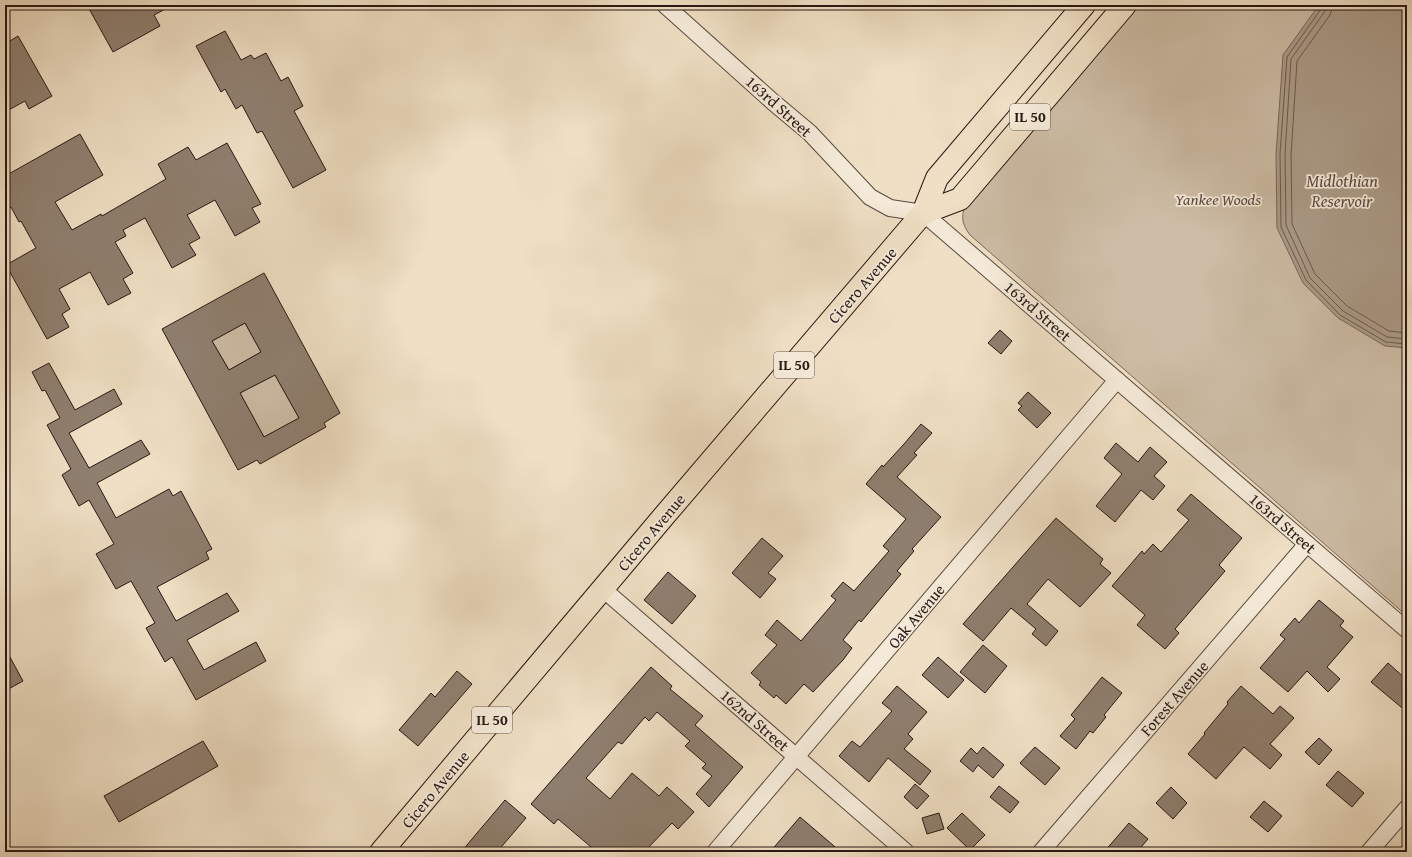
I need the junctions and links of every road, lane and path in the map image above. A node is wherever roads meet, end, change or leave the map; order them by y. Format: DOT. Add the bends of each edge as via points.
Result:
graph roads {
  1 [pos="665,5"];
  2 [pos="1084,5"];
  3 [pos="1125,5"];
  4 [pos="924,213"];
  5 [pos="1117,380"];
  6 [pos="1307,544"];
  7 [pos="604,589"];
  8 [pos="1407,630"];
  9 [pos="796,757"];
  10 [pos="1407,808"];
  11 [pos="381,852"];
  12 [pos="715,852"];
  13 [pos="906,852"];
  14 [pos="1041,852"];
  15 [pos="1369,852"];
  1 -- 4 [label="street, 163rd Street" via="810,134 870,197 890,208"];
  2 -- 4 [label="main road, Cicero Avenue / IL 50" via="937,178"];
  3 -- 4 [label="main road, Cicero Avenue / IL 50" via="960,200"];
  4 -- 5 [label="street, 163rd Street"];
  4 -- 7 [label="main road, Cicero Avenue / IL 50"];
  5 -- 6 [label="street, 163rd Street"];
  5 -- 9 [label="street, Oak Avenue"];
  6 -- 8 [label="street, 163rd Street"];
  6 -- 14 [label="street, Forest Avenue"];
  7 -- 9 [label="street, 162nd Street"];
  7 -- 11 [label="main road, Cicero Avenue / IL 50"];
  9 -- 12 [label="street, Oak Avenue"];
  9 -- 13 [label="street, 162nd Street"];
  10 -- 15 [label="street"];
}
